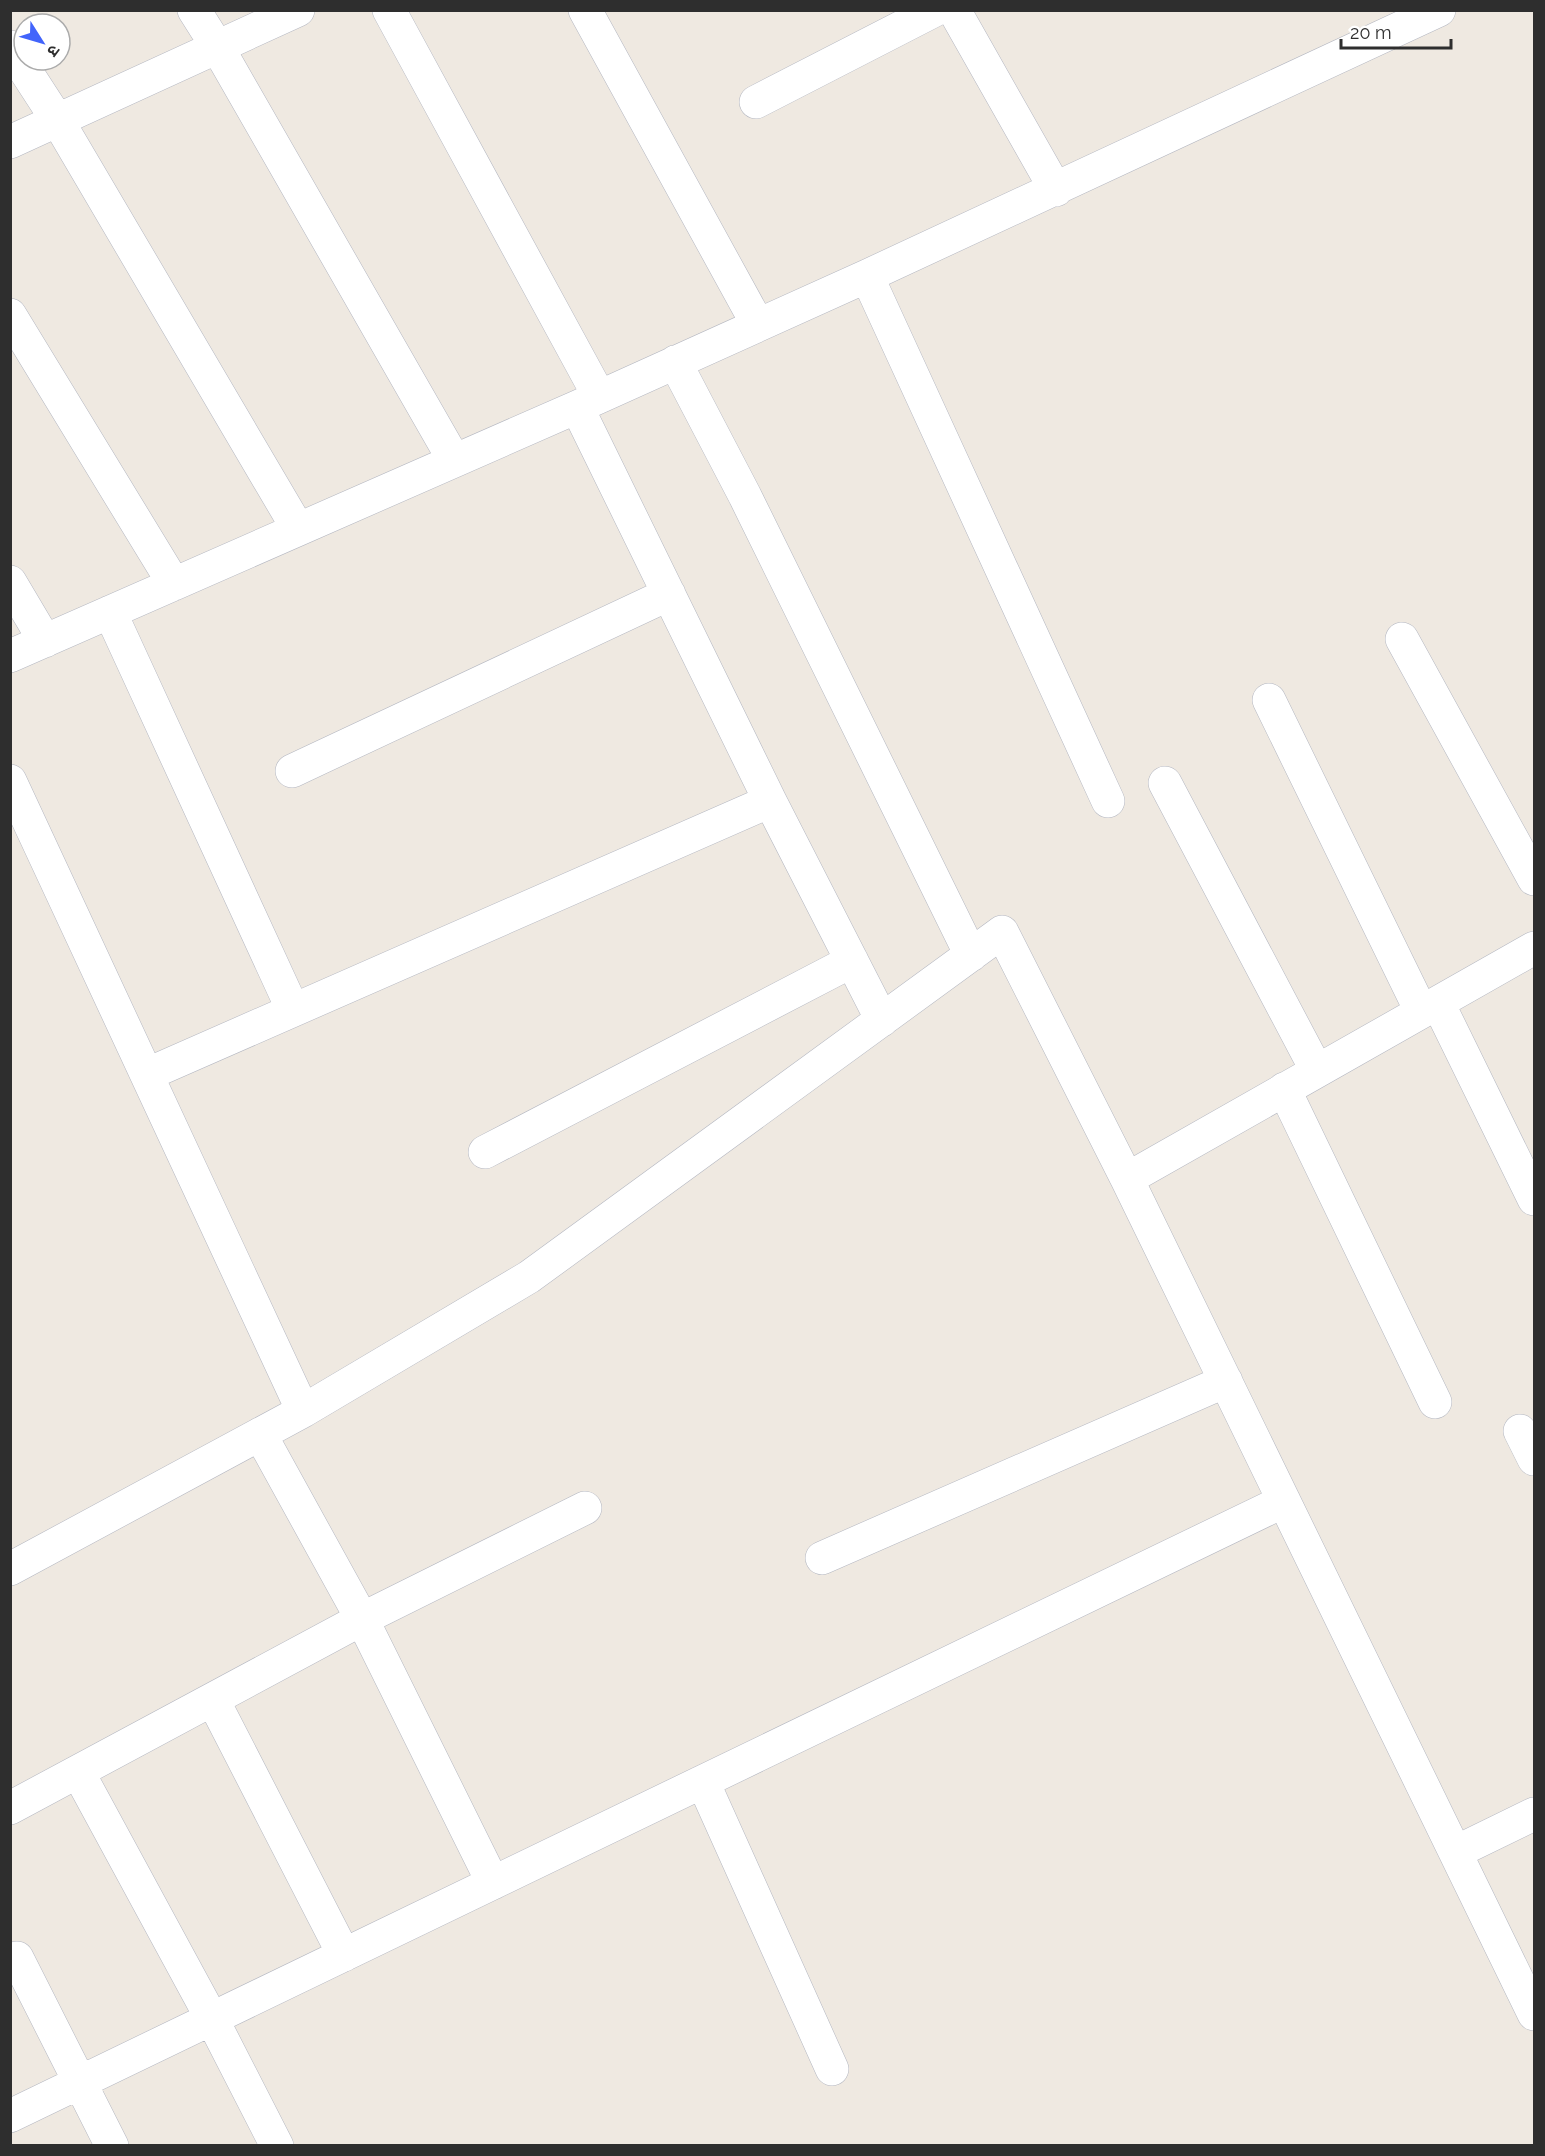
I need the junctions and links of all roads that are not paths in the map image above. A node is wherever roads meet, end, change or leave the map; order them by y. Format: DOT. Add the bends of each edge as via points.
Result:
graph roads {
  1 [pos="194,10"];
  2 [pos="298,10"];
  3 [pos="389,10"];
  4 [pos="585,10"];
  5 [pos="935,10"];
  6 [pos="954,10"];
  7 [pos="1439,10"];
  8 [pos="10,47"];
  9 [pos="218,48"];
  10 [pos="756,102"];
  11 [pos="58,121"];
  12 [pos="10,142"];
  13 [pos="1056,190"];
  14 [pos="867,276"];
  15 [pos="10,315"];
  16 [pos="758,325"];
  17 [pos="675,362"];
  18 [pos="588,401"];
  19 [pos="454,460"];
  20 [pos="298,529"];
  21 [pos="10,582"];
  22 [pos="174,584"];
  23 [pos="669,594"];
  24 [pos="110,612"];
  25 [pos="1402,639"];
  26 [pos="45,641"];
  27 [pos="10,656"];
  28 [pos="1269,700"];
  29 [pos="292,771"];
  30 [pos="10,781"];
  31 [pos="1165,783"];
  32 [pos="770,801"];
  33 [pos="1108,801"];
  34 [pos="1534,879"];
  35 [pos="1534,948"];
  36 [pos="971,955"];
  37 [pos="852,961"];
  38 [pos="1429,1007"];
  39 [pos="293,1010"];
  40 [pos="882,1020"];
  41 [pos="1317,1071"];
  42 [pos="148,1074"];
  43 [pos="1284,1089"];
  44 [pos="485,1152"];
  45 [pos="1127,1179"];
  46 [pos="1534,1200"];
  47 [pos="1226,1381"];
  48 [pos="1435,1402"];
  49 [pos="303,1411"];
  50 [pos="260,1434"];
  51 [pos="1284,1501"];
  52 [pos="585,1508"];
  53 [pos="822,1558"];
  54 [pos="10,1569"];
  55 [pos="362,1620"];
  56 [pos="213,1700"];
  57 [pos="78,1772"];
  58 [pos="703,1782"];
  59 [pos="10,1808"];
  60 [pos="1534,1814"];
  61 [pos="1456,1852"];
  62 [pos="493,1883"];
  63 [pos="344,1955"];
  64 [pos="17,1958"];
  65 [pos="1534,2014"];
  66 [pos="212,2019"];
  67 [pos="832,2069"];
  68 [pos="80,2082"];
  69 [pos="10,2116"];
  70 [pos="112,2145"];
  71 [pos="277,2145"];
  1 -- 9 [label="street"];
  2 -- 9 [label="street"];
  3 -- 18 [label="street"];
  4 -- 16 [label="street"];
  5 -- 10 [label="street"];
  6 -- 13 [label="street"];
  7 -- 13 [label="street"];
  8 -- 11 [label="street"];
  9 -- 11 [label="street"];
  9 -- 19 [label="street"];
  11 -- 12 [label="street"];
  11 -- 20 [label="street"];
  13 -- 14 [label="street"];
  14 -- 16 [label="street"];
  14 -- 33 [label="street"];
  15 -- 22 [label="street"];
  16 -- 17 [label="street"];
  17 -- 18 [label="street"];
  17 -- 36 [label="street"];
  18 -- 19 [label="street"];
  18 -- 23 [label="street"];
  19 -- 20 [label="street"];
  20 -- 22 [label="street"];
  21 -- 26 [label="street"];
  22 -- 24 [label="street"];
  23 -- 29 [label="street"];
  23 -- 32 [label="street"];
  24 -- 26 [label="street"];
  24 -- 39 [label="street"];
  25 -- 34 [label="street"];
  26 -- 27 [label="street"];
  28 -- 38 [label="street"];
  30 -- 42 [label="street"];
  31 -- 41 [label="street"];
  32 -- 37 [label="street"];
  32 -- 39 [label="street"];
  35 -- 38 [label="street"];
  36 -- 40 [label="street"];
  36 -- 45 [label="street" via="1002,932"];
  37 -- 40 [label="street"];
  37 -- 44 [label="street"];
  38 -- 41 [label="street"];
  38 -- 46 [label="street"];
  39 -- 42 [label="street"];
  40 -- 49 [label="street" via="529,1277"];
  41 -- 43 [label="street"];
  42 -- 49 [label="street"];
  43 -- 45 [label="street"];
  43 -- 48 [label="street"];
  45 -- 47 [label="street"];
  47 -- 51 [label="street"];
  47 -- 53 [label="street"];
  49 -- 50 [label="street"];
  50 -- 54 [label="street"];
  50 -- 55 [label="street"];
  51 -- 58 [label="street"];
  51 -- 61 [label="street"];
  52 -- 55 [label="street"];
  55 -- 56 [label="street"];
  55 -- 62 [label="street"];
  56 -- 57 [label="street"];
  56 -- 63 [label="street"];
  57 -- 59 [label="street"];
  57 -- 66 [label="street"];
  58 -- 62 [label="street"];
  58 -- 67 [label="street"];
  60 -- 61 [label="street"];
  61 -- 65 [label="street"];
  62 -- 63 [label="street"];
  63 -- 66 [label="street"];
  64 -- 68 [label="street"];
  66 -- 68 [label="street"];
  66 -- 71 [label="street"];
  68 -- 69 [label="street"];
  68 -- 70 [label="street"];
}
